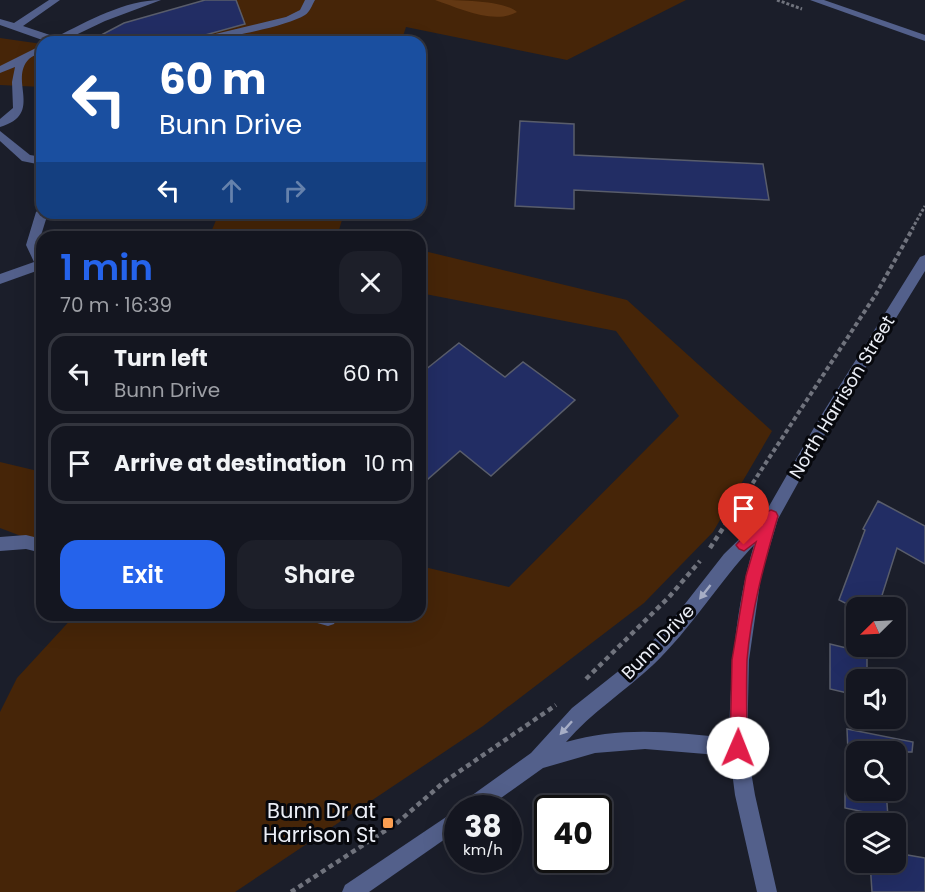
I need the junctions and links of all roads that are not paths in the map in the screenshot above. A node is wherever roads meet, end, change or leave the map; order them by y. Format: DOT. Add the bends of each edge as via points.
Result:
graph roads {
  1 [pos="55,0"];
  2 [pos="156,0"];
  3 [pos="310,0"];
  4 [pos="815,0"];
  5 [pos="0,22"];
  6 [pos="17,26"];
  7 [pos="42,36"];
  8 [pos="65,36"];
  9 [pos="214,36"];
  10 [pos="925,38"];
  11 [pos="36,51"];
  12 [pos="27,56"];
  13 [pos="36,60"];
  14 [pos="0,70"];
  15 [pos="0,124"];
  16 [pos="0,135"];
  17 [pos="36,160"];
  18 [pos="36,232"];
  19 [pos="36,253"];
  20 [pos="925,260"];
  21 [pos="36,266"];
  22 [pos="0,279"];
  23 [pos="771,516"];
  24 [pos="0,544"];
  25 [pos="36,544"];
  26 [pos="738,748"];
  27 [pos="538,760"];
  28 [pos="489,795"];
  29 [pos="444,828"];
  30 [pos="352,892"];
  31 [pos="767,892"];
  1 -- 6 [label="street"];
  2 -- 8 [label="street"];
  3 -- 9 [label="street" via="304,12 289,19"];
  4 -- 10 [label="street"];
  5 -- 6 [label="street"];
  6 -- 7 [label="street"];
  11 -- 12 [label="street"];
  12 -- 13 [label="street"];
  12 -- 14 [label="street"];
  12 -- 15 [label="street" via="18,72 20,106"];
  16 -- 17 [label="street" via="26,158"];
  18 -- 19 [label="street" via="32,245"];
  20 -- 23 [label="street, North Harrison Street"];
  21 -- 22 [label="street"];
  23 -- 26 [label="street, North Harrison Street" via="753,576 744,630"];
  23 -- 27 [label="street, Bunn Drive, one-way" via="730,559 676,629 646,660 578,714"];
  24 -- 25 [label="street"];
  26 -- 27 [label="street, Bunn Drive" via="669,741 614,741"];
  26 -- 31 [label="street, North Harrison Street"];
  27 -- 28 [label="street, Bunn Drive"];
  29 -- 30 [label="street"];
}
